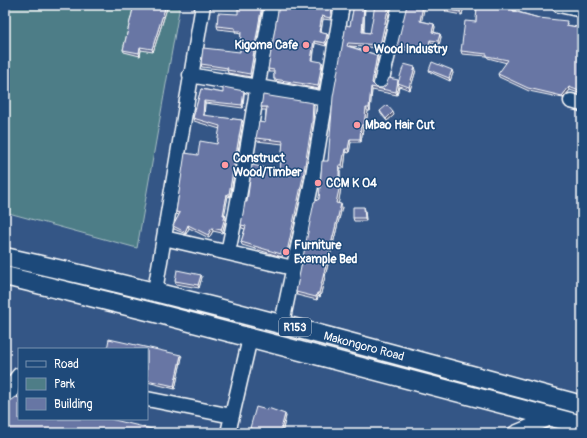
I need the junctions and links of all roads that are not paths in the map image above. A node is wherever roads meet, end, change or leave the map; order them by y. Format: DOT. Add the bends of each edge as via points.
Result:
graph roads {
  1 [pos="203,5"];
  2 [pos="272,5"];
  3 [pos="342,5"];
  4 [pos="400,5"];
  5 [pos="559,5"];
  6 [pos="582,10"];
  7 [pos="190,75"];
  8 [pos="381,83"];
  9 [pos="257,88"];
  10 [pos="326,99"];
  11 [pos="164,238"];
  12 [pos="228,252"];
  13 [pos="5,257"];
  14 [pos="294,268"];
  15 [pos="5,276"];
  16 [pos="155,291"];
  17 [pos="282,323"];
  18 [pos="250,338"];
  19 [pos="18,376"];
  20 [pos="10,395"];
  21 [pos="148,399"];
  22 [pos="582,405"];
  23 [pos="232,416"];
  24 [pos="553,417"];
  25 [pos="582,424"];
  26 [pos="228,433"];
  27 [pos="515,433"];
  1 -- 7 [label="street"];
  2 -- 9 [label="street"];
  3 -- 10 [label="street"];
  4 -- 8 [label="street"];
  5 -- 6 [label="street"];
  7 -- 9 [label="street"];
  7 -- 11 [label="street"];
  9 -- 10 [label="street"];
  9 -- 12 [label="street" via="239,202"];
  10 -- 14 [label="street"];
  11 -- 12 [label="street"];
  11 -- 16 [label="street"];
  12 -- 14 [label="street"];
  13 -- 16 [label="main road, Makongoro Road / R153"];
  14 -- 17 [label="street"];
  15 -- 18 [label="main road, Makongoro Road / R153"];
  16 -- 17 [label="main road, Makongoro Road / R153"];
  17 -- 22 [label="main road, Makongoro Road / R153"];
  18 -- 23 [label="street"];
  18 -- 24 [label="main road, Makongoro Road / R153"];
  19 -- 20 [label="street"];
  21 -- 23 [label="street"];
  23 -- 26 [label="street"];
  24 -- 25 [label="main road, Makongoro Road / R153"];
  24 -- 27 [label="street"];
}
